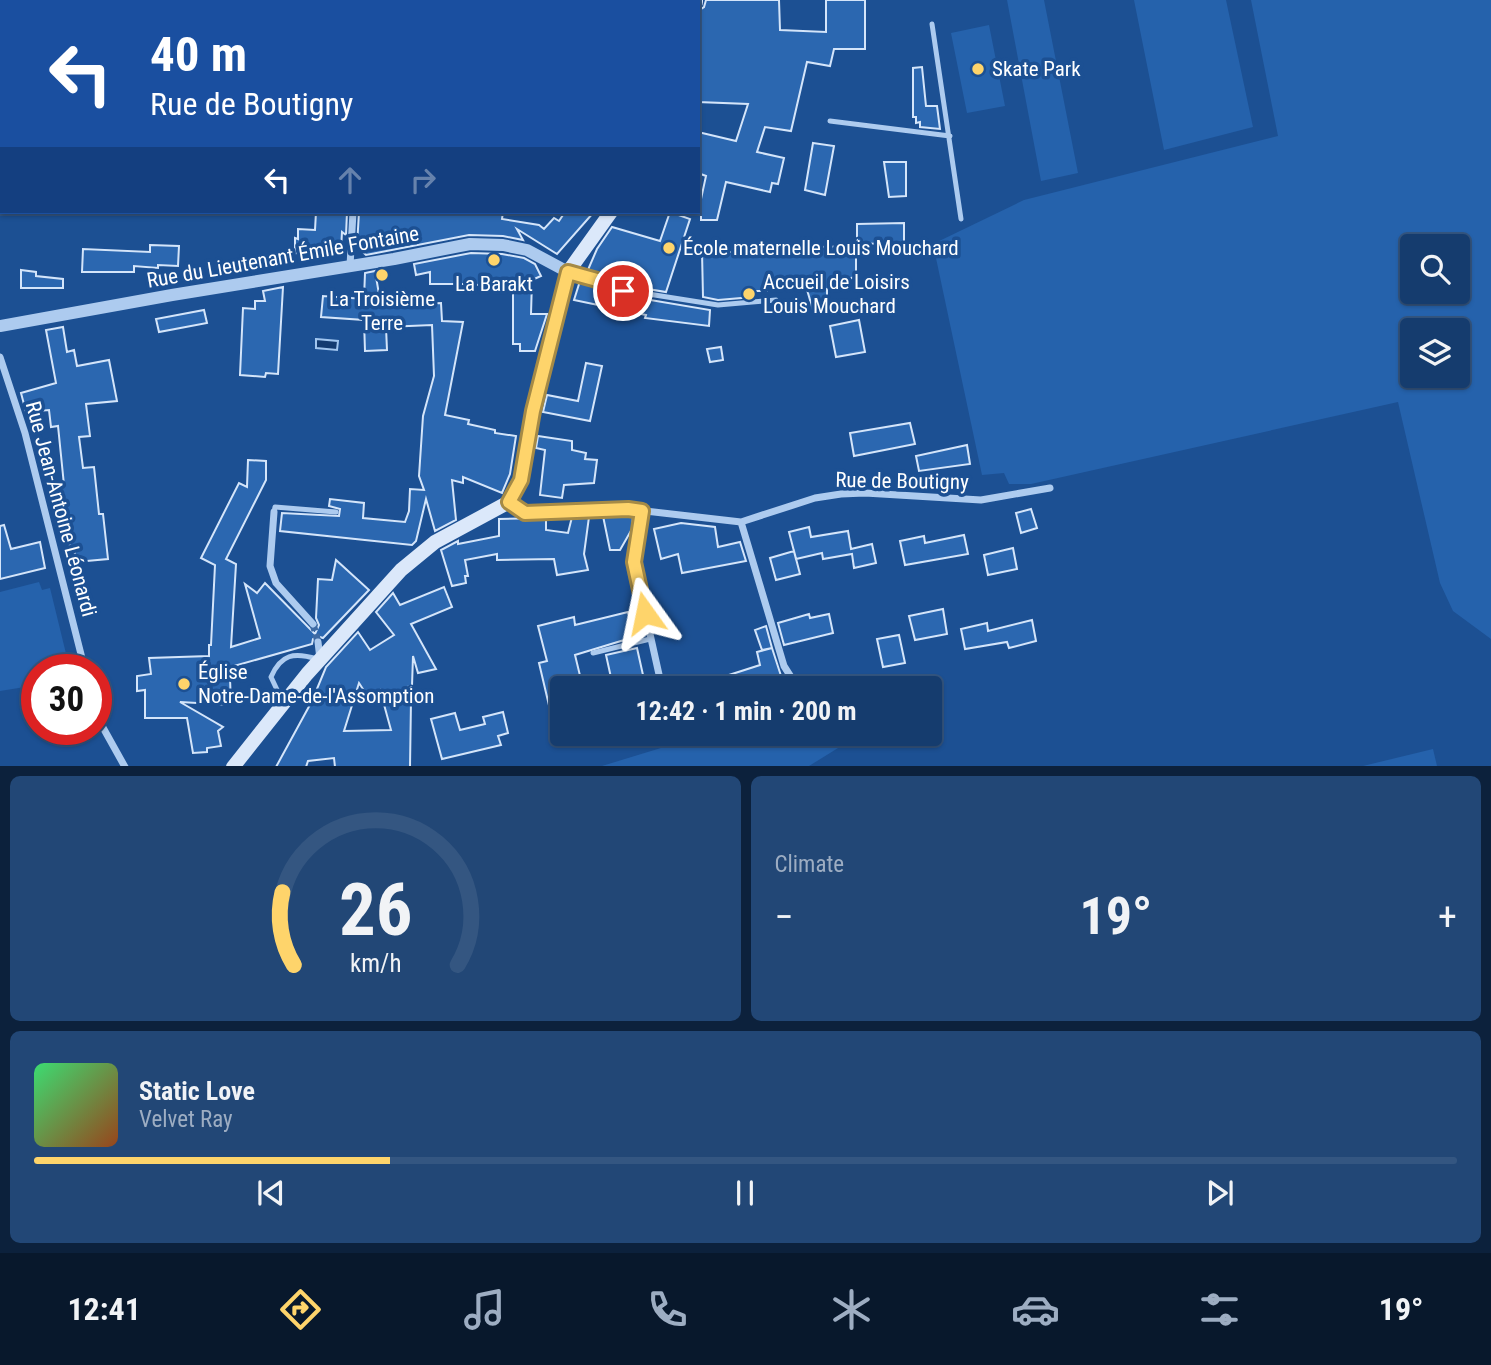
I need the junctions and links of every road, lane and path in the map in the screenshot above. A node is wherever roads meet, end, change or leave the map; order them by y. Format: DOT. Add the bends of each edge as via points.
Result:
graph roads {
  1 [pos="932,24"];
  2 [pos="830,121"];
  3 [pos="950,136"];
  4 [pos="353,214"];
  5 [pos="610,214"];
  6 [pos="961,219"];
  7 [pos="350,266"];
  8 [pos="568,272"];
  9 [pos="776,300"];
  10 [pos="0,326"];
  11 [pos="0,357"];
  12 [pos="1050,488"];
  13 [pos="509,502"];
  14 [pos="642,511"];
  15 [pos="274,512"];
  16 [pos="336,512"];
  17 [pos="741,522"];
  18 [pos="313,624"];
  19 [pos="650,639"];
  20 [pos="318,642"];
  21 [pos="593,653"];
  22 [pos="81,654"];
  23 [pos="320,660"];
  24 [pos="659,676"];
  25 [pos="790,676"];
  26 [pos="286,700"];
  27 [pos="112,743"];
  28 [pos="125,766"];
  29 [pos="233,766"];
  1 -- 3 [label="lane"];
  2 -- 3 [label="lane"];
  3 -- 6 [label="lane"];
  4 -- 7 [label="street"];
  5 -- 8 [label="main road"];
  7 -- 8 [label="street, Rue du Lieutenant Émile Fontaine" via="485,243 527,250"];
  7 -- 10 [label="street, Rue du Lieutenant Émile Fontaine"];
  8 -- 9 [label="lane" via="597,280 604,287 718,305"];
  8 -- 13 [label="main road" via="533,411 521,480"];
  11 -- 22 [label="street, Rue Jean-Antoine Léonardi" via="25,433"];
  12 -- 17 [label="street, Rue de Boutigny" via="981,500 841,494"];
  13 -- 14 [label="street, Rue de Boutigny" via="525,513"];
  13 -- 23 [label="main road" via="417,555"];
  14 -- 17 [label="street, Rue de Boutigny"];
  14 -- 19 [label="street" via="634,562"];
  15 -- 16 [label="lane" via="275,507"];
  15 -- 18 [label="street" via="270,566 276,583"];
  17 -- 25 [label="street"];
  19 -- 21 [label="lane"];
  19 -- 24 [label="street"];
  20 -- 23 [label="street"];
  23 -- 26 [label="main road"];
  23 -- 26 [label="lane" via="303,655 277,663 271,677"];
  26 -- 29 [label="main road"];
  27 -- 28 [label="street"];
}
